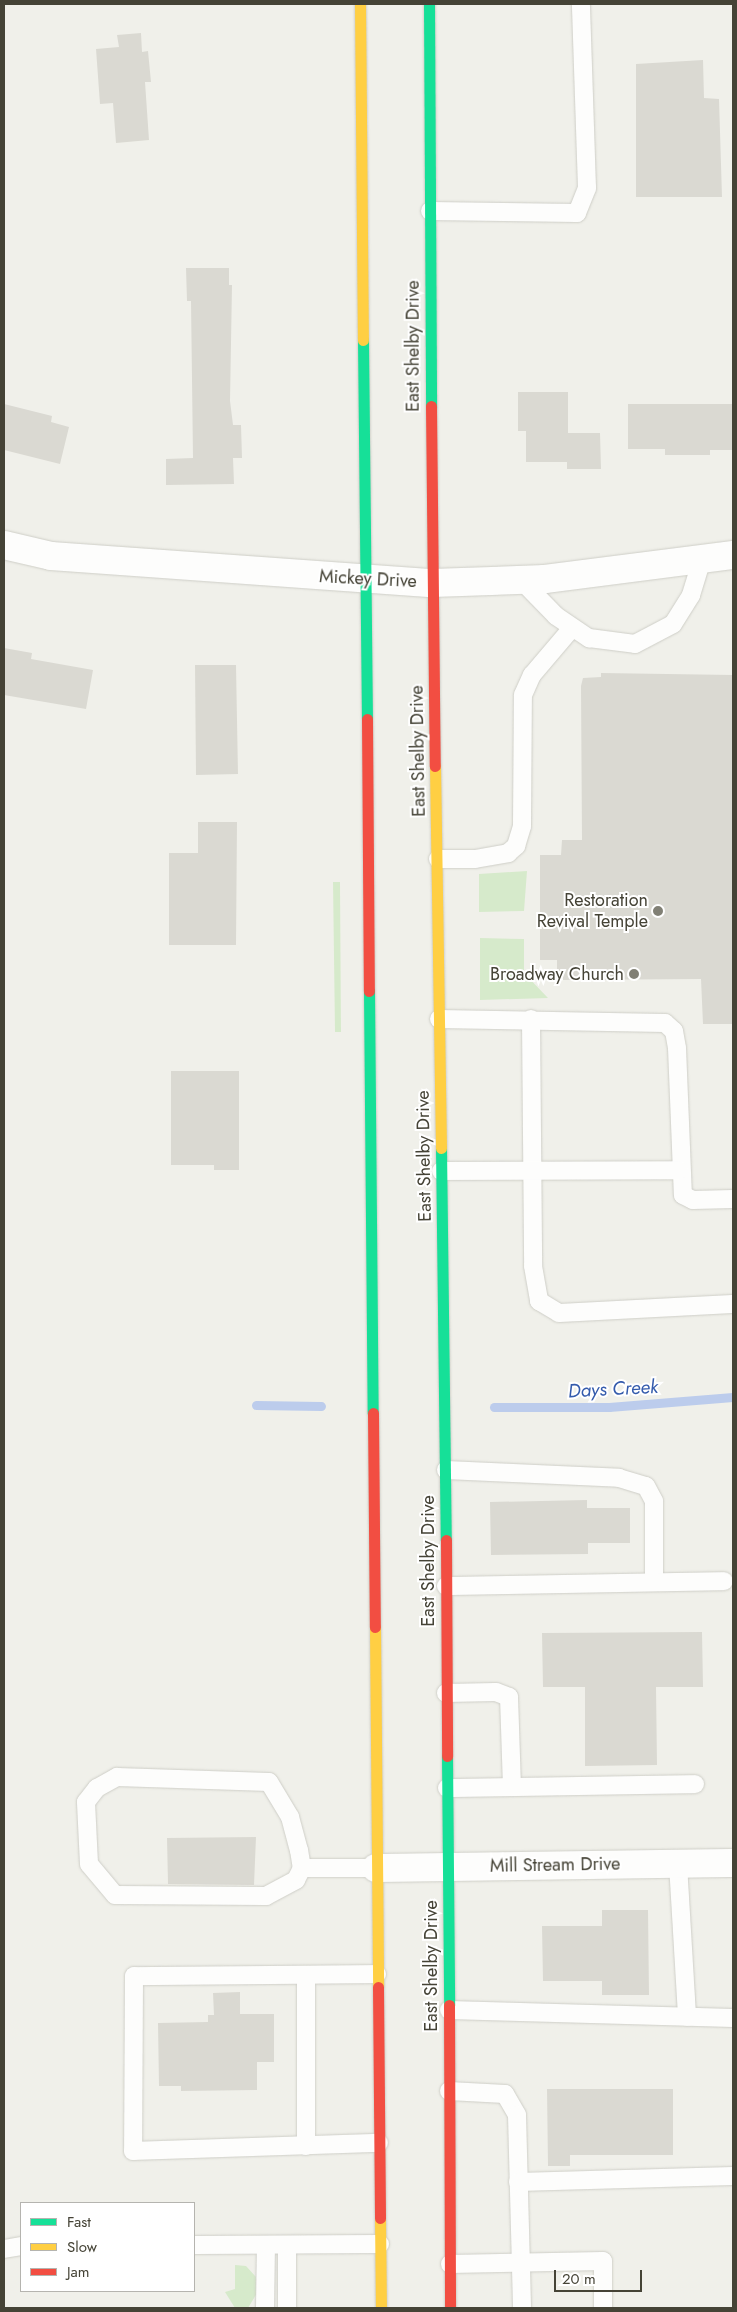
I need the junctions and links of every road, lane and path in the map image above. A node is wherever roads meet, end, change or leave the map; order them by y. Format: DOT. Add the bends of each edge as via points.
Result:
graph roads {
  1 [pos="360,4"];
  2 [pos="429,4"];
  3 [pos="582,4"];
  4 [pos="430,211"];
  5 [pos="4,545"];
  6 [pos="733,555"];
  7 [pos="702,560"];
  8 [pos="363,580"];
  9 [pos="521,580"];
  10 [pos="432,583"];
  11 [pos="572,628"];
  12 [pos="438,859"];
  13 [pos="439,1018"];
  14 [pos="530,1019"];
  15 [pos="532,1170"];
  16 [pos="679,1170"];
  17 [pos="441,1171"];
  18 [pos="733,1199"];
  19 [pos="733,1304"];
  20 [pos="446,1470"];
  21 [pos="724,1581"];
  22 [pos="654,1582"];
  23 [pos="446,1586"];
  24 [pos="446,1693"];
  25 [pos="695,1784"];
  26 [pos="512,1787"];
  27 [pos="447,1788"];
  28 [pos="733,1863"];
  29 [pos="678,1864"];
  30 [pos="448,1866"];
  31 [pos="302,1868"];
  32 [pos="376,1868"];
  33 [pos="306,1974"];
  34 [pos="377,1974"];
  35 [pos="449,2010"];
  36 [pos="687,2017"];
  37 [pos="733,2018"];
  38 [pos="449,2091"];
  39 [pos="379,2143"];
  40 [pos="306,2146"];
  41 [pos="733,2176"];
  42 [pos="518,2182"];
  43 [pos="380,2244"];
  44 [pos="195,2245"];
  45 [pos="266,2245"];
  46 [pos="287,2245"];
  47 [pos="20,2246"];
  48 [pos="4,2249"];
  49 [pos="521,2263"];
  50 [pos="450,2264"];
  51 [pos="265,2308"];
  52 [pos="287,2308"];
  53 [pos="381,2308"];
  54 [pos="450,2308"];
  55 [pos="522,2308"];
  56 [pos="603,2308"];
  1 -- 8 [label="main road"];
  2 -- 4 [label="main road, East Shelby Drive"];
  3 -- 4 [label="lane" via="587,188 577,213"];
  4 -- 10 [label="main road, East Shelby Drive"];
  5 -- 8 [label="street, Mickey Drive" via="51,556"];
  6 -- 7 [label="street, Mickey Drive"];
  7 -- 9 [label="street, Mickey Drive"];
  7 -- 11 [label="lane" via="683,610 673,624 648,640 606,643"];
  8 -- 10 [label="street, Mickey Drive"];
  8 -- 32 [label="main road"];
  9 -- 10 [label="street, Mickey Drive"];
  9 -- 11 [label="lane"];
  10 -- 12 [label="main road, East Shelby Drive"];
  11 -- 12 [label="lane" via="532,675 523,695 522,826 516,846 508,853 475,859"];
  12 -- 13 [label="main road, East Shelby Drive"];
  13 -- 14 [label="lane"];
  13 -- 17 [label="main road, East Shelby Drive"];
  14 -- 15 [label="lane"];
  14 -- 16 [label="lane" via="655,1020 670,1026 678,1048"];
  15 -- 16 [label="lane"];
  15 -- 17 [label="lane"];
  15 -- 19 [label="lane" via="535,1287 548,1309 576,1313"];
  16 -- 18 [label="lane" via="681,1190 687,1198"];
  17 -- 20 [label="main road, East Shelby Drive"];
  20 -- 22 [label="lane" via="619,1478 646,1486 654,1501"];
  20 -- 23 [label="main road, East Shelby Drive"];
  21 -- 22 [label="lane"];
  22 -- 23 [label="lane"];
  23 -- 24 [label="main road, East Shelby Drive"];
  24 -- 26 [label="lane" via="496,1692 509,1697"];
  24 -- 27 [label="main road, East Shelby Drive"];
  25 -- 26 [label="lane"];
  26 -- 27 [label="lane"];
  27 -- 30 [label="main road, East Shelby Drive"];
  28 -- 29 [label="street, Mill Stream Drive"];
  29 -- 30 [label="street, Mill Stream Drive"];
  29 -- 36 [label="lane"];
  30 -- 32 [label="street, Mill Stream Drive"];
  30 -- 35 [label="main road, East Shelby Drive"];
  31 -- 31 [label="lane" via="290,1817 269,1782 117,1777 97,1788 86,1802 89,1864 115,1895 266,1896 296,1880"];
  31 -- 32 [label="lane"];
  32 -- 34 [label="main road"];
  33 -- 34 [label="lane"];
  33 -- 40 [label="lane"];
  33 -- 40 [label="lane" via="134,1976 133,2151"];
  34 -- 39 [label="main road"];
  35 -- 36 [label="lane"];
  35 -- 38 [label="main road, East Shelby Drive"];
  36 -- 37 [label="lane"];
  38 -- 42 [label="lane" via="505,2094 517,2115"];
  38 -- 50 [label="main road, East Shelby Drive"];
  39 -- 40 [label="lane"];
  39 -- 43 [label="main road"];
  41 -- 42 [label="lane"];
  42 -- 49 [label="lane"];
  43 -- 46 [label="lane"];
  43 -- 53 [label="main road"];
  44 -- 45 [label="lane"];
  45 -- 46 [label="lane"];
  45 -- 51 [label="lane"];
  46 -- 52 [label="lane"];
  47 -- 48 [label="lane"];
  49 -- 50 [label="lane"];
  49 -- 55 [label="lane"];
  49 -- 56 [label="lane" via="603,2261"];
  50 -- 54 [label="main road, East Shelby Drive"];
}
